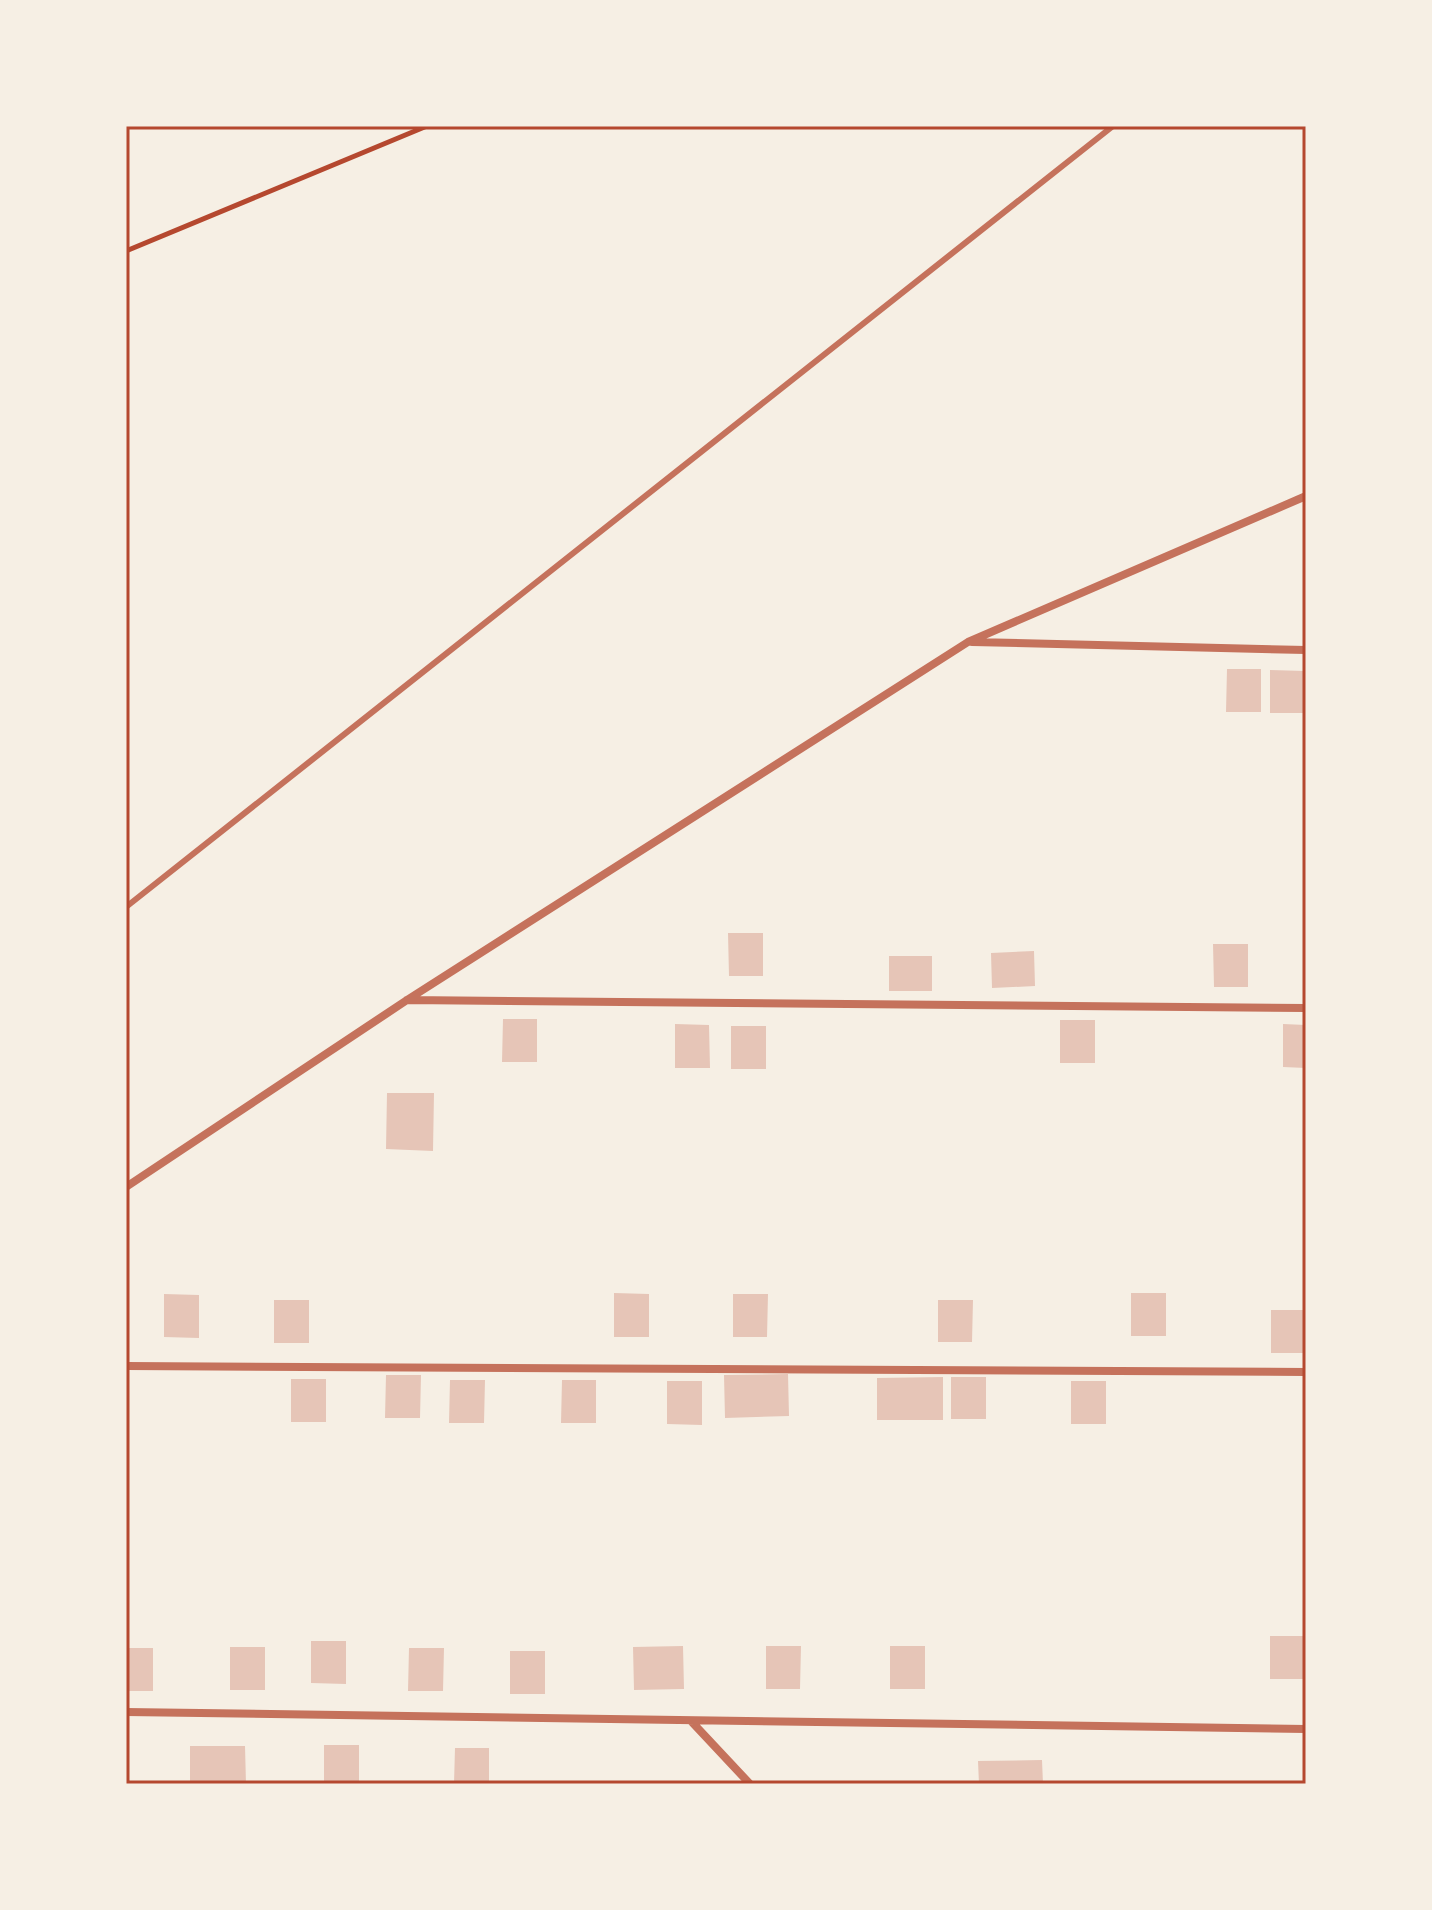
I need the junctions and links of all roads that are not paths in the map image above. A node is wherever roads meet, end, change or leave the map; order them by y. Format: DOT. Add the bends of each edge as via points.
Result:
graph roads {
  1 [pos="1113,126"];
  2 [pos="1306,496"];
  3 [pos="968,642"];
  4 [pos="1306,650"];
  5 [pos="126,907"];
  6 [pos="407,1000"];
  7 [pos="1306,1008"];
  8 [pos="126,1187"];
  9 [pos="126,1366"];
  10 [pos="1306,1372"];
  11 [pos="126,1712"];
  12 [pos="691,1721"];
  13 [pos="1306,1729"];
  14 [pos="750,1784"];
  1 -- 5 [label="lane"];
  2 -- 3 [label="street"];
  3 -- 4 [label="street"];
  3 -- 6 [label="street"];
  6 -- 7 [label="street"];
  6 -- 8 [label="street"];
  9 -- 10 [label="street"];
  11 -- 12 [label="street"];
  12 -- 13 [label="street"];
  12 -- 14 [label="street"];
}
